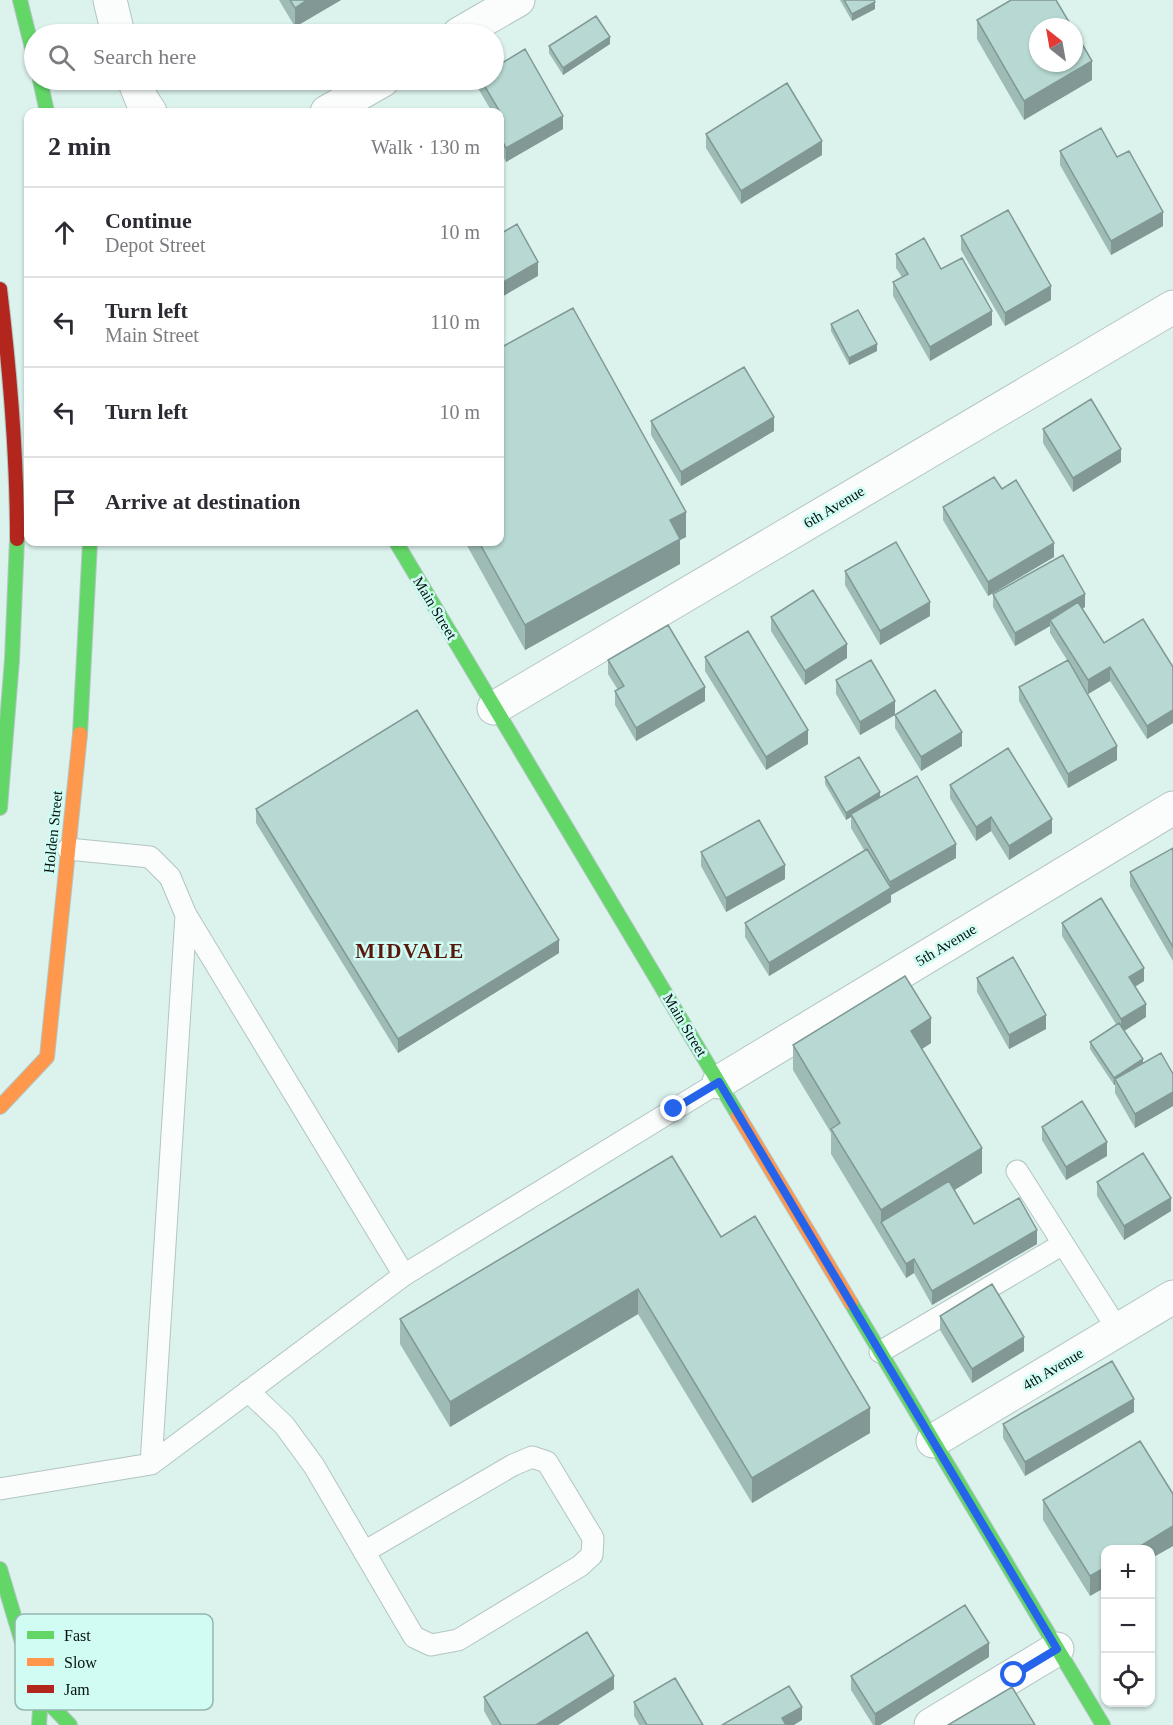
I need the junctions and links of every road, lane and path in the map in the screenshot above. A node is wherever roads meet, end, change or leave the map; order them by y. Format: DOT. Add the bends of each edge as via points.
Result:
graph roads {
  1 [pos="20,0"];
  2 [pos="110,0"];
  3 [pos="518,0"];
  4 [pos="26,24"];
  5 [pos="116,24"];
  6 [pos="476,24"];
  7 [pos="42,90"];
  8 [pos="138,90"];
  9 [pos="366,90"];
  10 [pos="46,108"];
  11 [pos="147,108"];
  12 [pos="334,108"];
  13 [pos="0,289"];
  14 [pos="1173,307"];
  15 [pos="22,481"];
  16 [pos="90,546"];
  17 [pos="398,546"];
  18 [pos="494,708"];
  19 [pos="0,808"];
  20 [pos="1173,808"];
  21 [pos="68,849"];
  22 [pos="186,915"];
  23 [pos="719,1082"];
  24 [pos="0,1107"];
  25 [pos="1017,1171"];
  26 [pos="1064,1244"];
  27 [pos="404,1275"];
  28 [pos="1173,1297"];
  29 [pos="1118,1330"];
  30 [pos="880,1352"];
  31 [pos="248,1391"];
  32 [pos="933,1441"];
  33 [pos="151,1464"];
  34 [pos="0,1489"];
  35 [pos="364,1552"];
  36 [pos="0,1569"];
  37 [pos="15,1619"];
  38 [pos="1057,1649"];
  39 [pos="40,1710"];
  40 [pos="56,1710"];
  41 [pos="39,1725"];
  42 [pos="70,1725"];
  43 [pos="931,1725"];
  44 [pos="1103,1725"];
  1 -- 4 [label="main road"];
  2 -- 5 [label="street"];
  3 -- 6 [label="street"];
  7 -- 10 [label="main road"];
  8 -- 11 [label="street"];
  9 -- 12 [label="street"];
  13 -- 15 [label="main road"];
  14 -- 18 [label="street, 6th Avenue"];
  15 -- 19 [label="main road" via="17,512 14,646"];
  16 -- 21 [label="main road, Holden Street" via="80,730"];
  17 -- 18 [label="main road, Main Street"];
  18 -- 23 [label="main road, Main Street"];
  20 -- 23 [label="street, 5th Avenue"];
  21 -- 22 [label="lane" via="150,857 170,877"];
  21 -- 24 [label="main road, Holden Street" via="47,1057"];
  22 -- 27 [label="lane"];
  22 -- 33 [label="lane"];
  23 -- 27 [label="lane"];
  23 -- 30 [label="main road, Main Street"];
  25 -- 26 [label="lane"];
  26 -- 29 [label="lane"];
  26 -- 30 [label="lane"];
  27 -- 31 [label="lane"];
  28 -- 29 [label="street, 4th Avenue"];
  29 -- 32 [label="street, 4th Avenue"];
  30 -- 32 [label="main road, Main Street"];
  31 -- 33 [label="lane"];
  31 -- 35 [label="lane" via="284,1425 314,1466"];
  32 -- 38 [label="main road, Main Street"];
  33 -- 34 [label="lane"];
  35 -- 35 [label="lane" via="414,1637 431,1645 458,1640 580,1566 592,1555 593,1538 547,1462 532,1457"];
  36 -- 37 [label="main road"];
  38 -- 43 [label="street"];
  38 -- 44 [label="main road, Main Street"];
  39 -- 41 [label="main road"];
  40 -- 42 [label="main road"];
}
